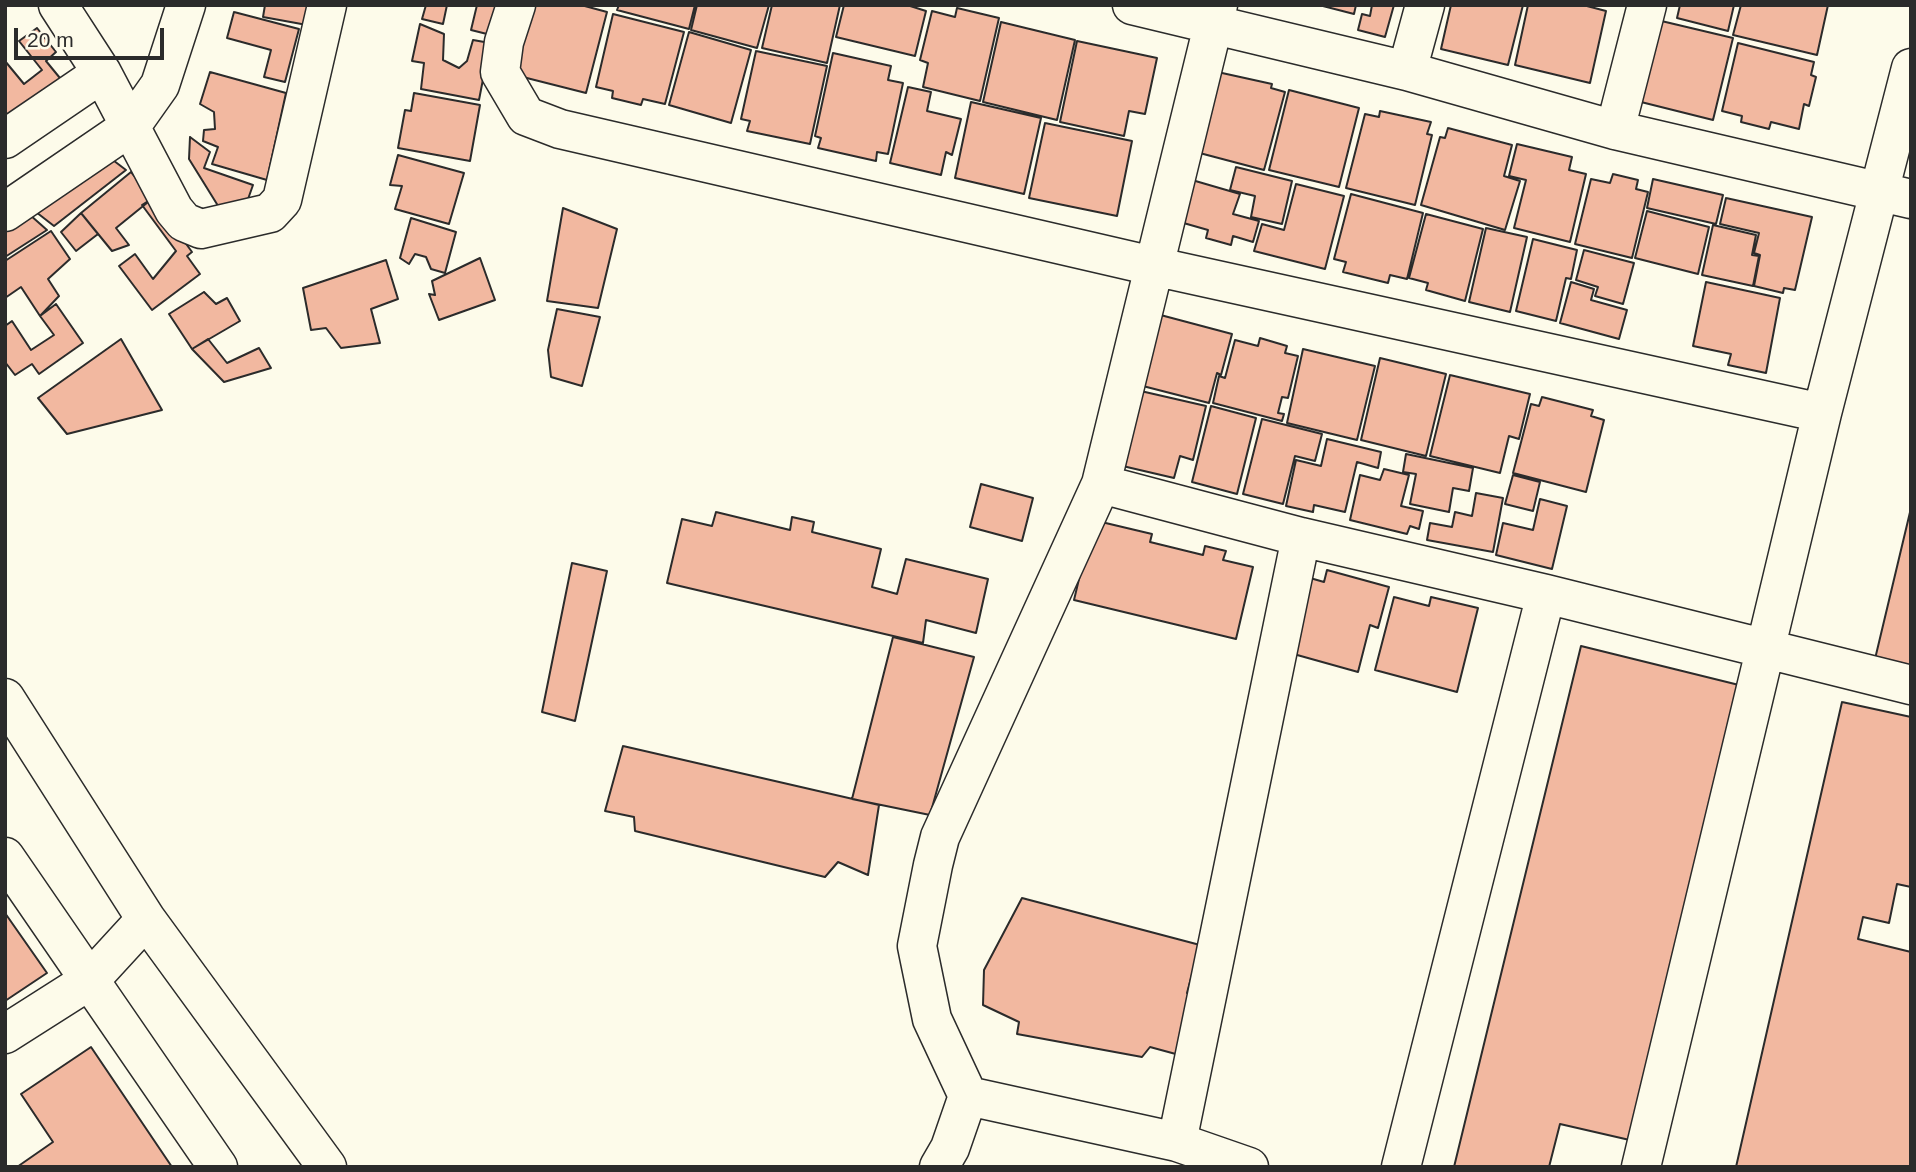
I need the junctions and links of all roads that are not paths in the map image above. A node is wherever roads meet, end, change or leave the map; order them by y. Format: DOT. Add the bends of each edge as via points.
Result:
graph roads {
  1 [pos="58,5"];
  2 [pos="186,5"];
  3 [pos="327,5"];
  4 [pos="516,5"];
  5 [pos="1132,5"];
  6 [pos="1425,5"];
  7 [pos="1647,5"];
  8 [pos="1215,16"];
  9 [pos="1911,68"];
  10 [pos="1407,71"];
  11 [pos="102,73"];
  12 [pos="131,126"];
  13 [pos="1615,130"];
  14 [pos="5,139"];
  15 [pos="1895,195"];
  16 [pos="5,212"];
  17 [pos="1153,266"];
  18 [pos="1822,413"];
  19 [pos="1101,484"];
  20 [pos="1301,537"];
  21 [pos="1546,594"];
  22 [pos="1765,651"];
  23 [pos="1911,685"];
  24 [pos="5,698"];
  25 [pos="5,857"];
  26 [pos="146,919"];
  27 [pos="90,980"];
  28 [pos="5,1034"];
  29 [pos="968,1096"];
  30 [pos="1177,1142"];
  31 [pos="218,1167"];
  32 [pos="327,1167"];
  33 [pos="939,1167"];
  34 [pos="1249,1167"];
  35 [pos="1401,1167"];
  36 [pos="1641,1167"];
  1 -- 11 [label="street"];
  2 -- 12 [label="street" via="160,85"];
  3 -- 12 [label="street" via="282,200 270,213 201,229 184,222"];
  4 -- 17 [label="street" via="500,72 526,116 560,129"];
  5 -- 8 [label="street"];
  6 -- 10 [label="street"];
  7 -- 13 [label="street"];
  8 -- 10 [label="street"];
  8 -- 17 [label="street"];
  9 -- 15 [label="street"];
  10 -- 13 [label="street"];
  11 -- 12 [label="street"];
  11 -- 14 [label="street"];
  12 -- 16 [label="street"];
  13 -- 15 [label="street"];
  15 -- 18 [label="street"];
  17 -- 18 [label="street"];
  17 -- 19 [label="street"];
  18 -- 22 [label="street"];
  19 -- 20 [label="street"];
  19 -- 29 [label="street" via="940,837 933,866 917,946 932,1019"];
  20 -- 21 [label="street"];
  20 -- 30 [label="street"];
  21 -- 22 [label="street"];
  21 -- 35 [label="street"];
  22 -- 23 [label="street"];
  22 -- 36 [label="street"];
  24 -- 26 [label="street"];
  25 -- 27 [label="street"];
  26 -- 27 [label="street"];
  26 -- 32 [label="street"];
  27 -- 28 [label="street"];
  27 -- 31 [label="street"];
  29 -- 30 [label="street"];
  29 -- 33 [label="street"];
  30 -- 34 [label="street"];
}
